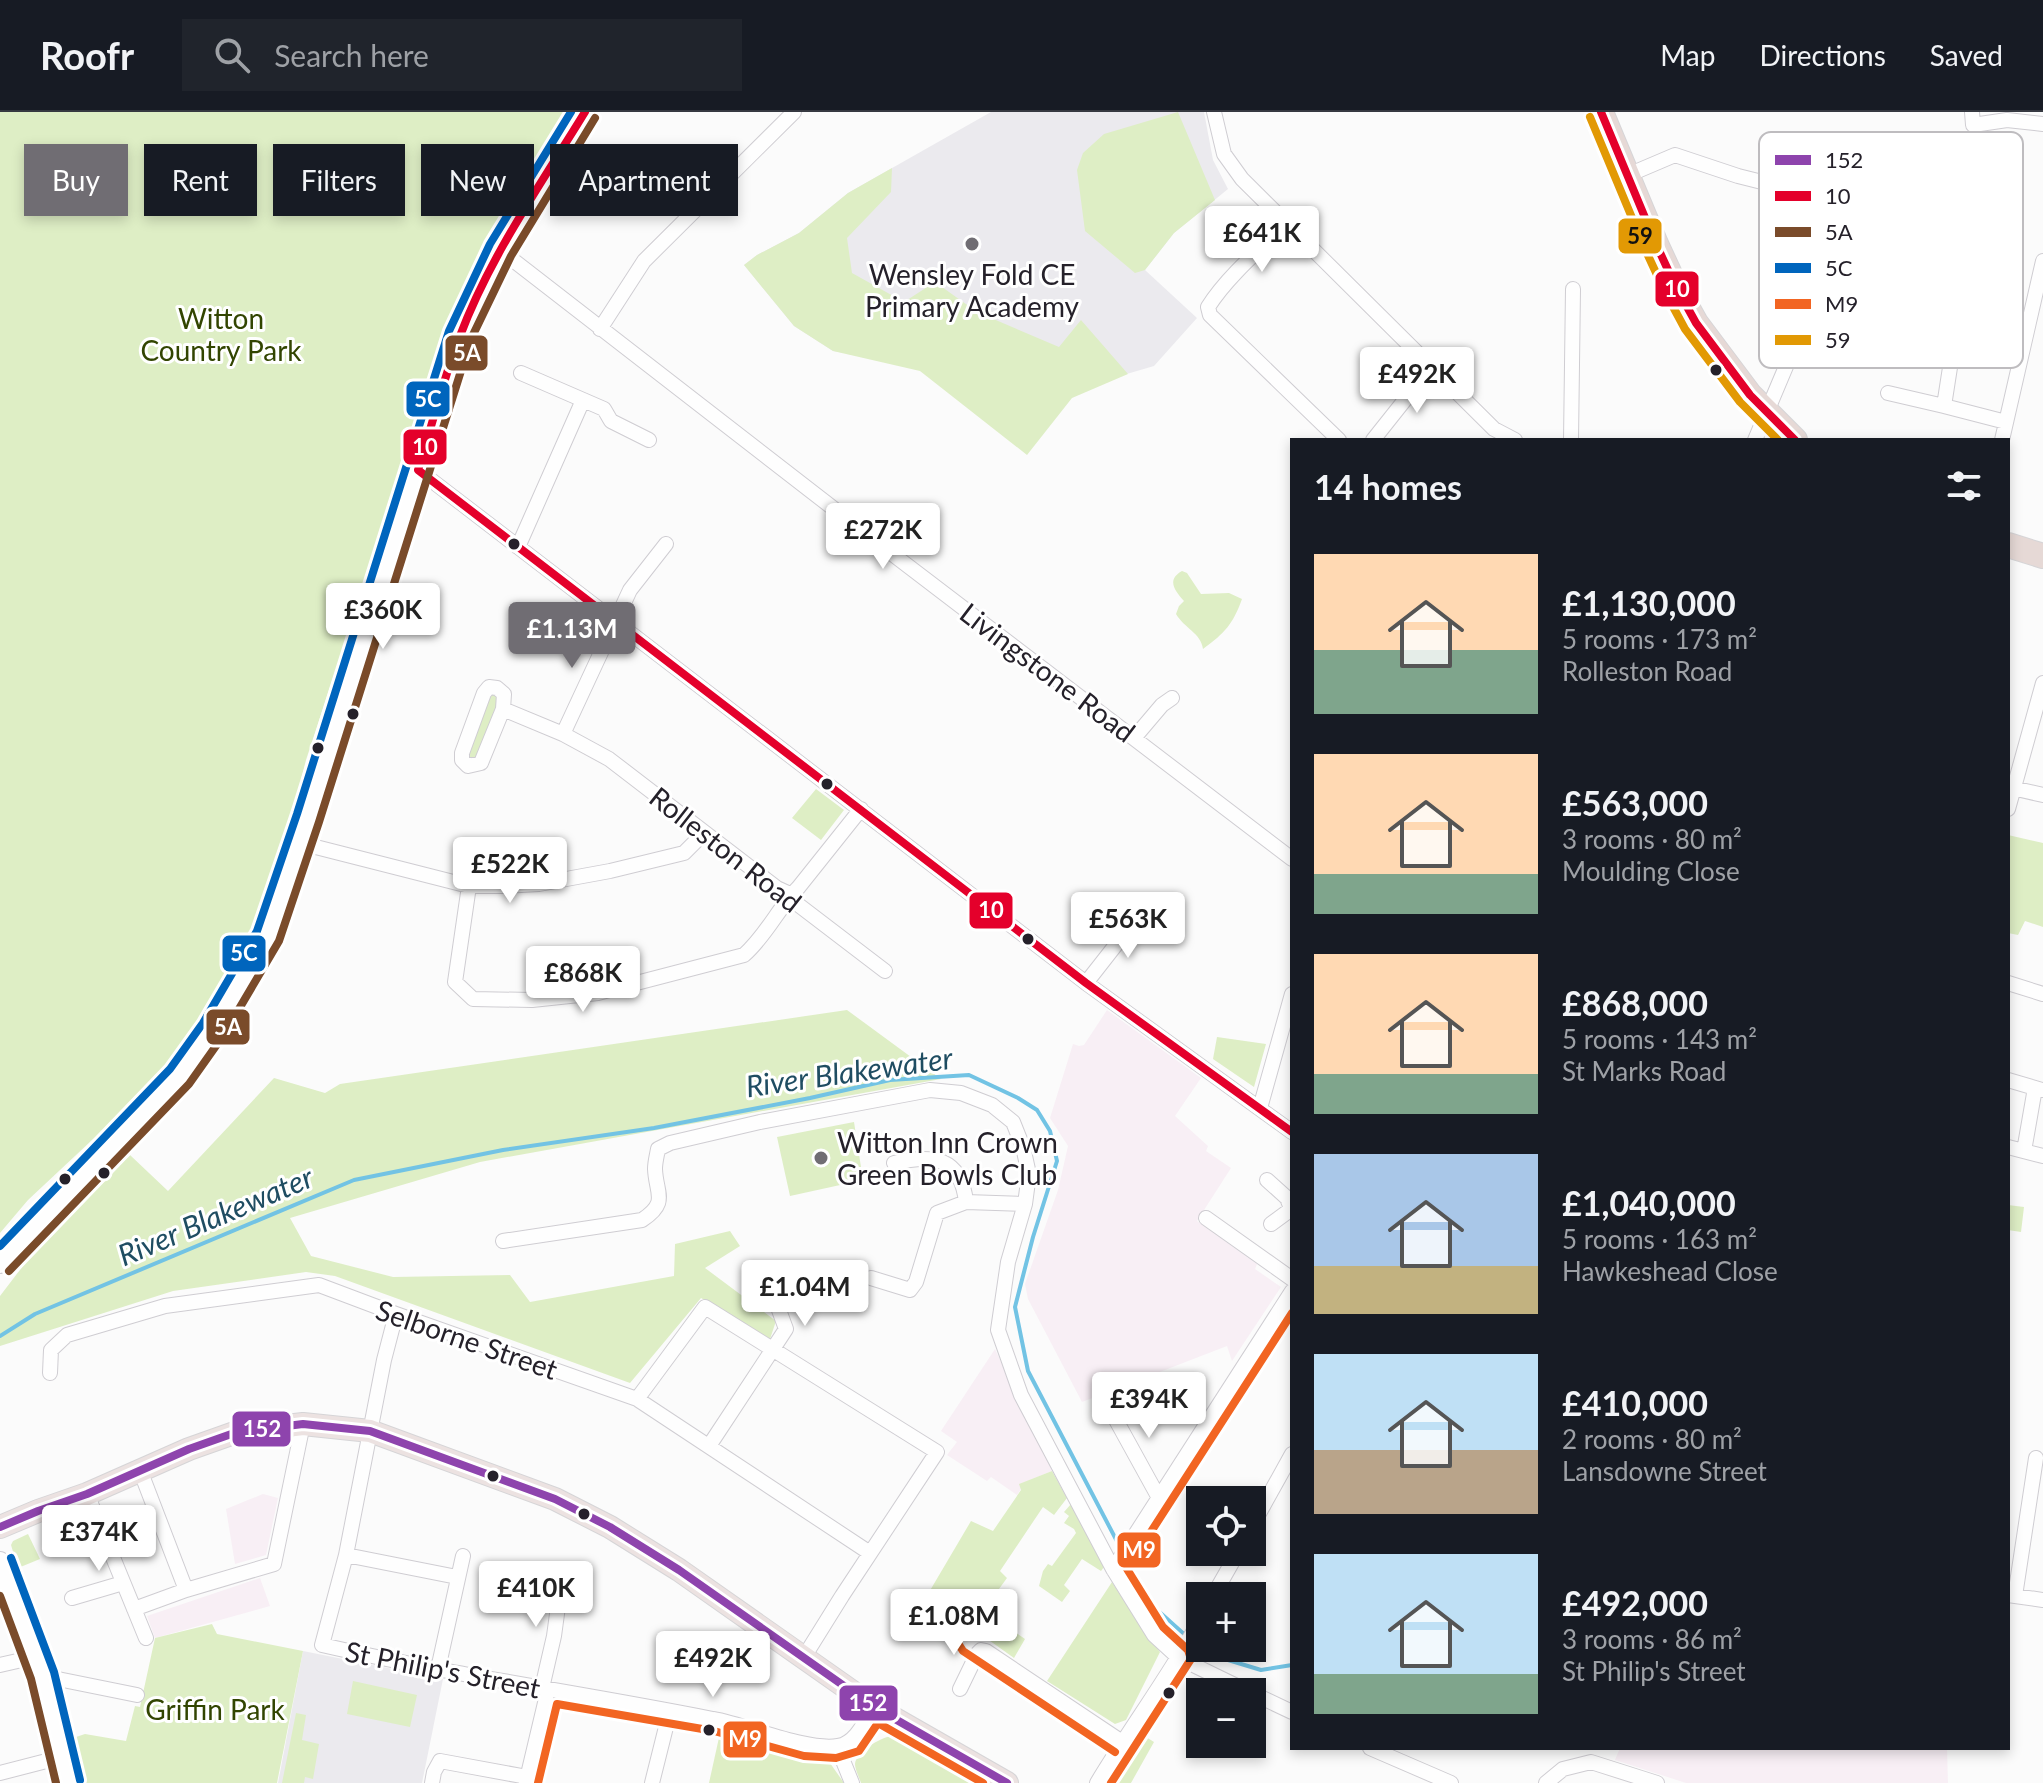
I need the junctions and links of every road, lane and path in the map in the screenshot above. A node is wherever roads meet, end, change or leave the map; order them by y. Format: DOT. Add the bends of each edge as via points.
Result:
graph roads {
  1 [pos="585,112"];
  2 [pos="794,112"];
  3 [pos="1214,112"];
  4 [pos="1601,112"];
  5 [pos="1972,112"];
  6 [pos="2043,124"];
  7 [pos="1628,175"];
  8 [pos="1759,181"];
  9 [pos="1286,224"];
  10 [pos="500,250"];
  11 [pos="2043,261"];
  12 [pos="1573,289"];
  13 [pos="2037,318"];
  14 [pos="600,329"];
  15 [pos="2023,365"];
  16 [pos="1431,367"];
  17 [pos="1786,368"];
  18 [pos="1951,368"];
  19 [pos="2022,368"];
  20 [pos="521,373"];
  21 [pos="1888,393"];
  22 [pos="583,400"];
  23 [pos="1944,406"];
  24 [pos="1767,414"];
  25 [pos="2006,422"];
  26 [pos="1493,434"];
  27 [pos="1337,438"];
  28 [pos="1375,438"];
  29 [pos="1571,438"];
  30 [pos="1756,438"];
  31 [pos="1793,438"];
  32 [pos="2002,438"];
  33 [pos="649,440"];
  34 [pos="418,470"];
  35 [pos="666,544"];
  36 [pos="2010,546"];
  37 [pos="518,547"];
  38 [pos="2043,556"];
  39 [pos="615,622"];
  40 [pos="2043,683"];
  41 [pos="1172,698"];
  42 [pos="503,709"];
  43 [pos="563,734"];
  44 [pos="1134,738"];
  45 [pos="2010,788"];
  46 [pos="2043,795"];
  47 [pos="861,809"];
  48 [pos="704,833"];
  49 [pos="300,843"];
  50 [pos="1290,857"];
  51 [pos="469,886"];
  52 [pos="790,894"];
  53 [pos="1140,914"];
  54 [pos="885,971"];
  55 [pos="1086,983"];
  56 [pos="2010,984"];
  57 [pos="2043,994"];
  58 [pos="1290,1001"];
  59 [pos="2010,1081"];
  60 [pos="2039,1090"];
  61 [pos="1260,1108"];
  62 [pos="1290,1130"];
  63 [pos="2010,1148"];
  64 [pos="2024,1151"];
  65 [pos="2043,1156"];
  66 [pos="894,1163"];
  67 [pos="1267,1180"];
  68 [pos="966,1202"];
  69 [pos="1025,1204"];
  70 [pos="1290,1208"];
  71 [pos="1290,1212"];
  72 [pos="1206,1218"];
  73 [pos="1271,1224"];
  74 [pos="503,1241"];
  75 [pos="0,1263"];
  76 [pos="871,1278"];
  77 [pos="1290,1278"];
  78 [pos="1290,1294"];
  79 [pos="776,1302"];
  80 [pos="396,1314"];
  81 [pos="774,1349"];
  82 [pos="50,1373"];
  83 [pos="637,1399"];
  84 [pos="1105,1400"];
  85 [pos="303,1424"];
  86 [pos="370,1431"];
  87 [pos="709,1446"];
  88 [pos="1290,1458"];
  89 [pos="2036,1458"];
  90 [pos="140,1470"];
  91 [pos="87,1494"];
  92 [pos="1159,1498"];
  93 [pos="1266,1501"];
  94 [pos="0,1527"];
  95 [pos="870,1553"];
  96 [pos="346,1555"];
  97 [pos="463,1556"];
  98 [pos="0,1562"];
  99 [pos="1117,1564"];
  100 [pos="457,1577"];
  101 [pos="562,1577"];
  102 [pos="123,1583"];
  103 [pos="186,1590"];
  104 [pos="2011,1596"];
  105 [pos="72,1598"];
  106 [pos="2043,1600"];
  107 [pos="134,1609"];
  108 [pos="146,1638"];
  109 [pos="1186,1646"];
  110 [pos="804,1657"];
  111 [pos="1179,1658"];
  112 [pos="0,1665"];
  113 [pos="39,1666"];
  114 [pos="438,1669"];
  115 [pos="1220,1678"];
  116 [pos="545,1689"];
  117 [pos="960,1689"];
  118 [pos="137,1695"];
  119 [pos="1266,1700"];
  120 [pos="874,1707"];
  121 [pos="670,1711"];
  122 [pos="1290,1711"];
  123 [pos="1122,1742"];
  124 [pos="837,1746"];
  125 [pos="1375,1750"];
  126 [pos="62,1757"];
  127 [pos="0,1773"];
  128 [pos="527,1780"];
  129 [pos="68,1783"];
  130 [pos="432,1783"];
  131 [pos="652,1783"];
  132 [pos="852,1783"];
  133 [pos="1007,1783"];
  134 [pos="1097,1783"];
  135 [pos="1451,1783"];
  136 [pos="1546,1783"];
  137 [pos="1657,1783"];
  1 -- 10 [label="main road"];
  2 -- 14 [label="street" via="644,261"];
  3 -- 9 [label="street" via="1224,154"];
  4 -- 7 [label="highway"];
  5 -- 6 [label="street" via="1973,125 2007,120"];
  7 -- 8 [label="street" via="1675,155"];
  7 -- 24 [label="highway" via="1696,323"];
  9 -- 16 [label="street"];
  9 -- 27 [label="street" via="1208,307 1210,315"];
  10 -- 14 [label="street, Livingstone Road"];
  10 -- 34 [label="main road" via="460,335"];
  11 -- 13 [label="street"];
  12 -- 29 [label="street"];
  13 -- 15 [label="street"];
  14 -- 44 [label="street, Livingstone Road"];
  16 -- 26 [label="street"];
  16 -- 28 [label="street"];
  17 -- 24 [label="street"];
  18 -- 23 [label="street"];
  19 -- 25 [label="street"];
  20 -- 22 [label="street"];
  21 -- 23 [label="street"];
  22 -- 33 [label="street"];
  22 -- 37 [label="street"];
  23 -- 25 [label="street"];
  24 -- 30 [label="street"];
  24 -- 31 [label="highway"];
  25 -- 32 [label="street"];
  34 -- 37 [label="street"];
  34 -- 49 [label="main road"];
  35 -- 39 [label="street" via="630,590"];
  36 -- 38 [label="highway"];
  37 -- 39 [label="street"];
  39 -- 43 [label="street"];
  39 -- 47 [label="street"];
  40 -- 45 [label="street"];
  41 -- 44 [label="street"];
  42 -- 42 [label="street, Rolleston Road" via="481,763 468,766 462,753 486,689 504,694"];
  42 -- 43 [label="street, Rolleston Road"];
  43 -- 48 [label="street, Rolleston Road" via="609,759"];
  44 -- 50 [label="street, Livingstone Road"];
  45 -- 46 [label="street"];
  47 -- 52 [label="street"];
  47 -- 55 [label="street"];
  48 -- 51 [label="street" via="684,853 610,871 539,884"];
  48 -- 52 [label="street, Rolleston Road"];
  49 -- 51 [label="street"];
  49 -- 75 [label="main road" via="268,936 213,1030 179,1077"];
  51 -- 52 [label="street" via="455,982 473,999 598,993 744,955"];
  52 -- 54 [label="street, Rolleston Road"];
  53 -- 55 [label="street"];
  55 -- 61 [label="street"];
  56 -- 57 [label="street"];
  58 -- 61 [label="street"];
  59 -- 60 [label="street"];
  60 -- 64 [label="street"];
  61 -- 62 [label="street"];
  63 -- 64 [label="street"];
  64 -- 65 [label="street"];
  66 -- 68 [label="street" via="946,1162 959,1173"];
  67 -- 70 [label="street"];
  68 -- 69 [label="street"];
  68 -- 76 [label="street" via="937,1213 909,1297"];
  69 -- 74 [label="street" via="1029,1174 1013,1122 992,1105 961,1093 930,1090 670,1143 658,1149 660,1194 653,1213 642,1220"];
  69 -- 99 [label="street" via="1008,1262 998,1330 1021,1395"];
  71 -- 73 [label="street"];
  72 -- 77 [label="street"];
  78 -- 92 [label="street"];
  79 -- 81 [label="street" via="786,1329"];
  80 -- 82 [label="street, Selborne Street" via="319,1285 165,1306 67,1335 51,1350"];
  80 -- 83 [label="street, Selborne Street"];
  80 -- 86 [label="street"];
  81 -- 83 [label="street" via="705,1307"];
  81 -- 87 [label="street"];
  81 -- 95 [label="street" via="937,1452"];
  83 -- 87 [label="street, Selborne Street"];
  84 -- 92 [label="street"];
  85 -- 86 [label="main road"];
  85 -- 90 [label="main road" via="237,1432"];
  85 -- 103 [label="street" via="274,1564"];
  86 -- 96 [label="street"];
  86 -- 110 [label="main road" via="555,1499 610,1527"];
  87 -- 95 [label="street, Selborne Street"];
  88 -- 93 [label="street"];
  89 -- 104 [label="street"];
  90 -- 91 [label="main road"];
  90 -- 103 [label="street"];
  91 -- 94 [label="main road"];
  91 -- 102 [label="street"];
  92 -- 99 [label="street"];
  95 -- 110 [label="street"];
  96 -- 100 [label="street"];
  96 -- 114 [label="street, St Philip's Street" via="322,1645"];
  97 -- 100 [label="street"];
  98 -- 113 [label="main road"];
  99 -- 111 [label="street" via="1154,1635"];
  100 -- 114 [label="street"];
  101 -- 116 [label="street"];
  102 -- 105 [label="street"];
  102 -- 107 [label="street"];
  103 -- 107 [label="street"];
  104 -- 106 [label="street"];
  107 -- 108 [label="street"];
  109 -- 111 [label="street"];
  110 -- 120 [label="main road"];
  111 -- 115 [label="street"];
  111 -- 123 [label="street"];
  112 -- 113 [label="street"];
  113 -- 118 [label="street"];
  113 -- 126 [label="main road"];
  114 -- 116 [label="street, St Philip's Street"];
  116 -- 121 [label="street, St Philip's Street"];
  116 -- 128 [label="street"];
  117 -- 123 [label="street" via="977,1654 986,1651"];
  119 -- 122 [label="street"];
  120 -- 124 [label="street" via="851,1742"];
  120 -- 133 [label="main road"];
  121 -- 124 [label="street, St Philip's Street" via="806,1744"];
  121 -- 131 [label="street"];
  123 -- 134 [label="street"];
  124 -- 132 [label="street"];
  125 -- 135 [label="street"];
  126 -- 127 [label="street"];
  126 -- 129 [label="main road"];
  128 -- 130 [label="street" via="440,1761"];
  136 -- 137 [label="street" via="1563,1769 1591,1762"];
}
